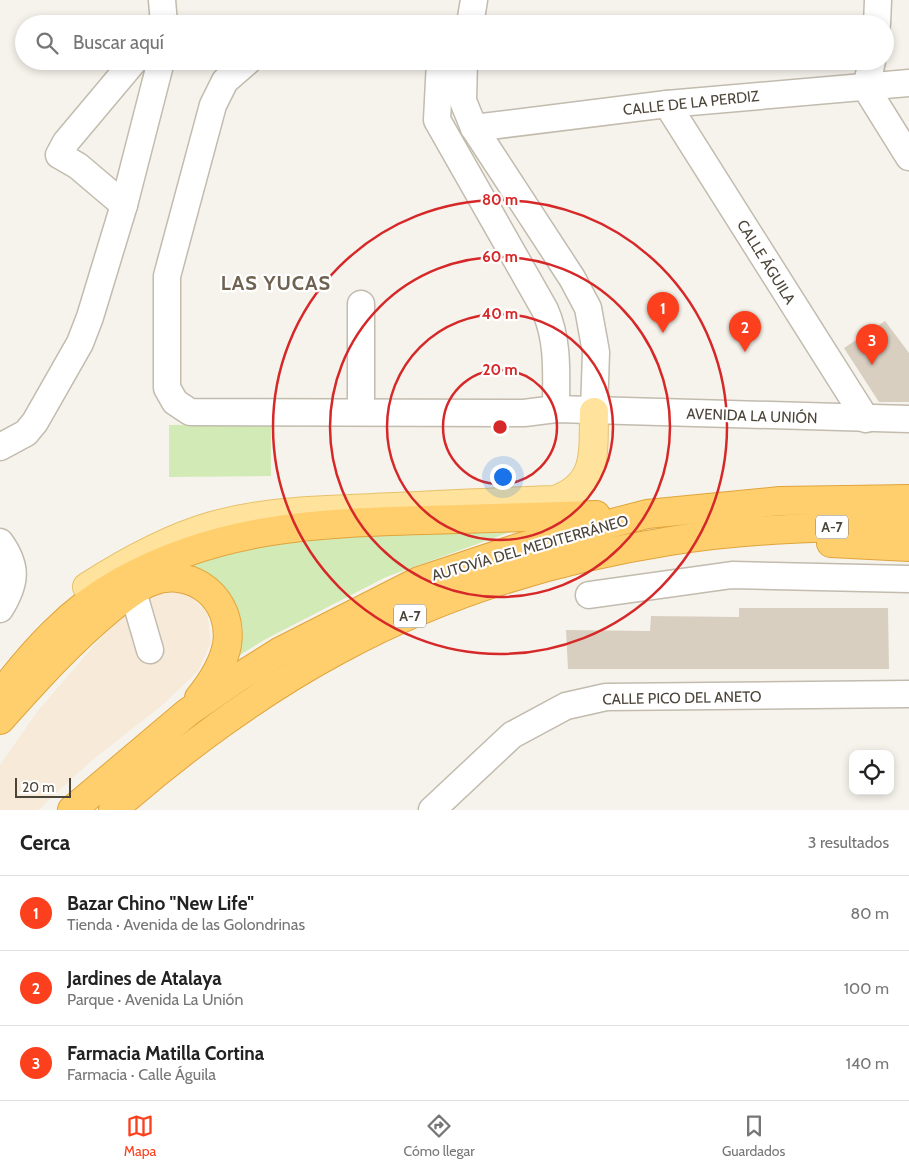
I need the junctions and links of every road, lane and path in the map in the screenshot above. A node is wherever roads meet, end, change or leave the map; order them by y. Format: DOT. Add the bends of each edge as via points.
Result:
graph roads {
  1 [pos="162,0"];
  2 [pos="474,0"];
  3 [pos="878,0"];
  4 [pos="163,15"];
  5 [pos="472,15"];
  6 [pos="877,15"];
  7 [pos="126,70"];
  8 [pos="159,70"];
  9 [pos="238,70"];
  10 [pos="440,70"];
  11 [pos="464,70"];
  12 [pos="870,70"];
  13 [pos="909,83"];
  14 [pos="866,88"];
  15 [pos="667,104"];
  16 [pos="474,128"];
  17 [pos="909,157"];
  18 [pos="124,205"];
  19 [pos="361,304"];
  20 [pos="556,409"];
  21 [pos="361,412"];
  22 [pos="594,412"];
  23 [pos="866,419"];
  24 [pos="909,419"];
  25 [pos="0,447"];
  26 [pos="909,499"];
  27 [pos="647,514"];
  28 [pos="909,526"];
  29 [pos="755,530"];
  30 [pos="0,542"];
  31 [pos="909,548"];
  32 [pos="909,579"];
  33 [pos="589,595"];
  34 [pos="122,600"];
  35 [pos="0,610"];
  36 [pos="150,650"];
  37 [pos="26,661"];
  38 [pos="909,694"];
  39 [pos="0,695"];
  40 [pos="0,706"];
  41 [pos="188,712"];
  42 [pos="0,720"];
  43 [pos="72,810"];
  44 [pos="113,810"];
  45 [pos="432,810"];
  1 -- 4 [label="street"];
  2 -- 5 [label="street"];
  3 -- 6 [label="street"];
  7 -- 18 [label="street" via="72,134 59,155 78,166"];
  8 -- 18 [label="street"];
  9 -- 21 [label="street, AVENIDA LA UNIÓN" via="225,81 212,104 167,276 167,388 176,402 190,412"];
  10 -- 20 [label="street" via="437,120 546,310 553,328"];
  11 -- 16 [label="street" via="463,101"];
  12 -- 14 [label="street"];
  13 -- 14 [label="street, CALLE DE LA PERDIZ"];
  14 -- 15 [label="street, CALLE DE LA PERDIZ"];
  14 -- 17 [label="street"];
  15 -- 16 [label="street, CALLE DE LA PERDIZ"];
  15 -- 23 [label="street, CALLE ÁGUILA"];
  16 -- 22 [label="street" via="572,278 588,308 596,352"];
  18 -- 25 [label="street" via="80,344 36,422 26,433"];
  19 -- 21 [label="street"];
  20 -- 21 [label="street, AVENIDA LA UNIÓN" via="524,413"];
  20 -- 22 [label="street, AVENIDA LA UNIÓN"];
  22 -- 23 [label="street, AVENIDA LA UNIÓN"];
  22 -- 37 [label="main road" via="591,467 584,482 571,494 555,500 306,511 243,518 212,526 152,549 84,590 34,635 27,649"];
  23 -- 24 [label="street, AVENIDA LA UNIÓN"];
  26 -- 27 [label="highway, AUTOVÍA DEL MEDITERRÁNEO / A-7" via="780,501"];
  27 -- 37 [label="highway" via="340,522 272,529 227,539 179,554 121,581 73,615"];
  27 -- 41 [label="highway, AUTOVÍA DEL MEDITERRÁNEO / A-7" via="557,537 419,581 279,652"];
  28 -- 29 [label="highway, AUTOVÍA DEL MEDITERRÁNEO / A-7"];
  29 -- 31 [label="highway" via="835,544"];
  29 -- 44 [label="highway, AUTOVÍA DEL MEDITERRÁNEO / A-7" via="670,541 594,556 522,574 429,607 340,649 265,694 154,774"];
  30 -- 35 [label="street" via="10,556 14,574 10,593"];
  32 -- 33 [label="street" via="732,575"];
  34 -- 36 [label="street" via="136,602"];
  34 -- 41 [label="highway" via="151,581 178,577 207,588 221,604 227,622 223,660 212,681"];
  34 -- 42 [label="highway" via="73,640"];
  37 -- 39 [label="highway"];
  37 -- 40 [label="main road" via="20,681"];
  38 -- 45 [label="street, CALLE PICO DEL ANETO" via="606,697 566,706 512,736"];
  41 -- 43 [label="highway, AUTOVÍA DEL MEDITERRÁNEO / A-7"];
}
